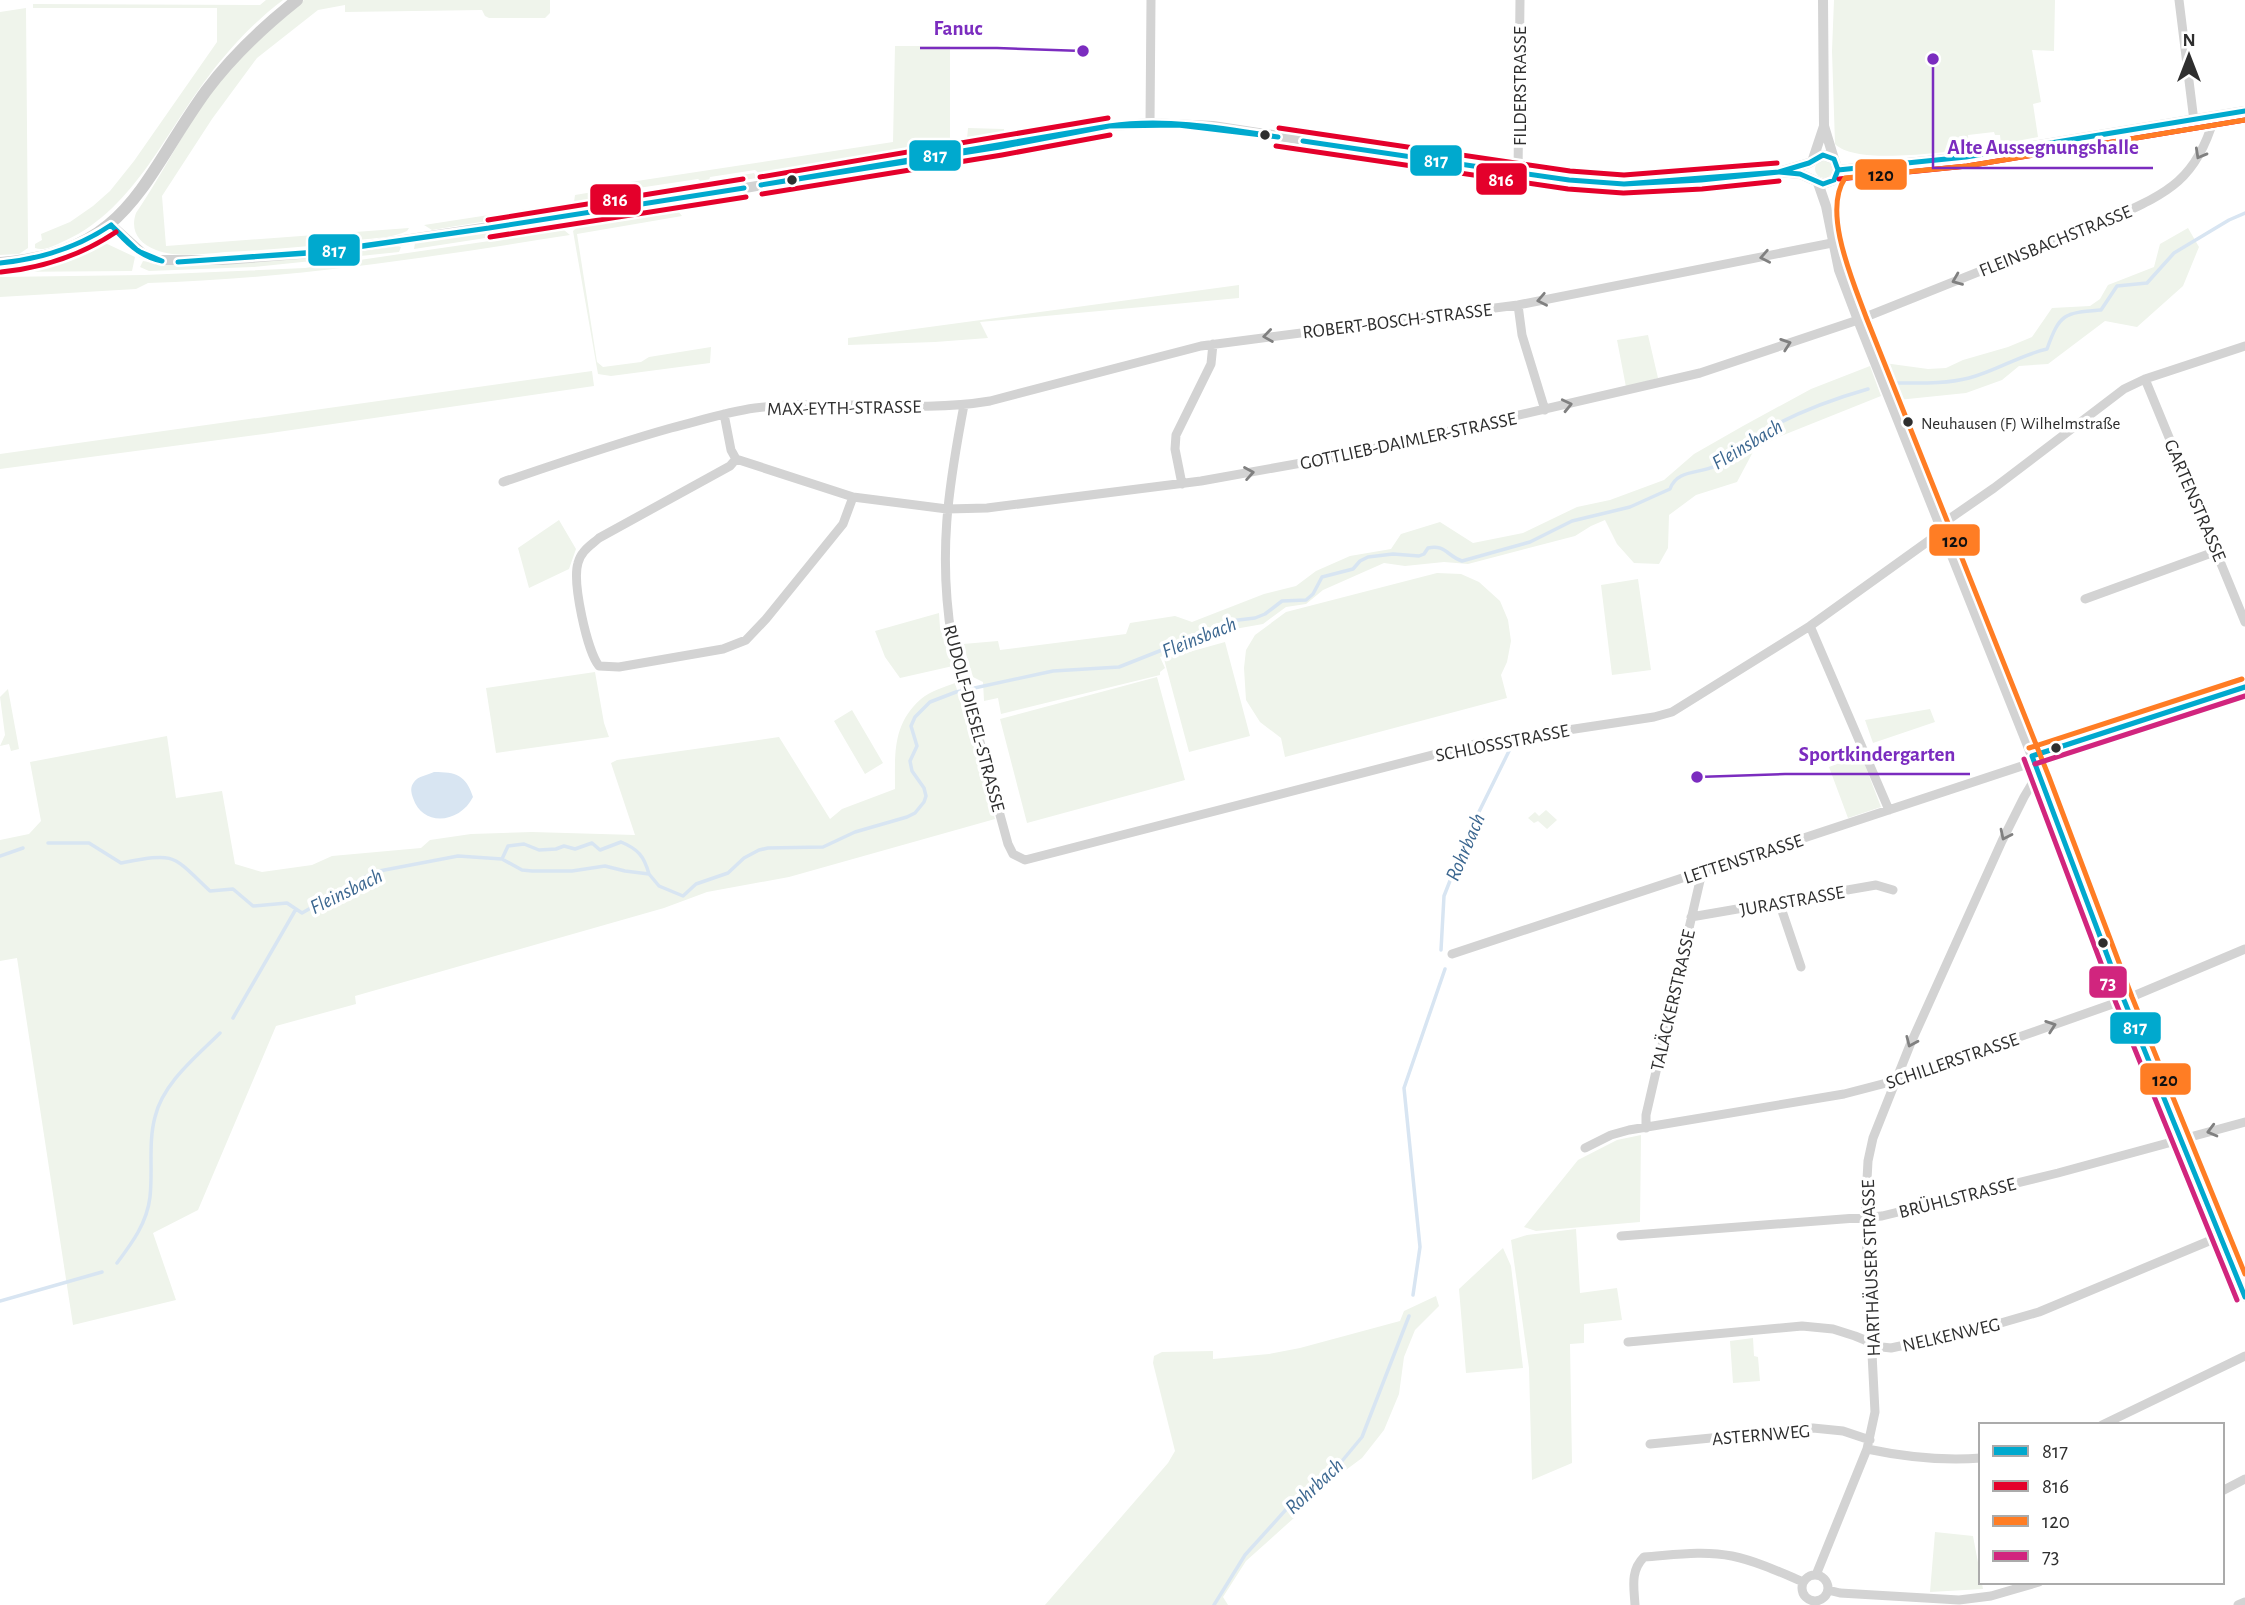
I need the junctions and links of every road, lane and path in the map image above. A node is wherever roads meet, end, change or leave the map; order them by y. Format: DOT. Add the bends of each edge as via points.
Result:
graph roads {
  1 [pos="297,0"];
  2 [pos="1151,0"];
  3 [pos="1520,0"];
  4 [pos="1823,0"];
  5 [pos="2179,0"];
  6 [pos="2245,111"];
  7 [pos="2214,118"];
  8 [pos="2194,121"];
  9 [pos="1150,123"];
  10 [pos="1824,126"];
  11 [pos="1812,160"];
  12 [pos="1836,164"];
  13 [pos="1779,172"];
  14 [pos="1518,173"];
  15 [pos="1816,182"];
  16 [pos="1831,182"];
  17 [pos="1826,206"];
  18 [pos="111,225"];
  19 [pos="1832,243"];
  20 [pos="0,264"];
  21 [pos="1518,305"];
  22 [pos="1858,320"];
  23 [pos="1213,344"];
  24 [pos="2245,346"];
  25 [pos="2145,379"];
  26 [pos="964,405"];
  27 [pos="1545,410"];
  28 [pos="724,414"];
  29 [pos="736,460"];
  30 [pos="503,482"];
  31 [pos="1182,484"];
  32 [pos="853,497"];
  33 [pos="947,509"];
  34 [pos="1940,529"];
  35 [pos="2217,551"];
  36 [pos="2085,599"];
  37 [pos="2245,622"];
  38 [pos="1810,626"];
  39 [pos="2245,687"];
  40 [pos="2033,759"];
  41 [pos="2041,780"];
  42 [pos="1889,810"];
  43 [pos="1020,859"];
  44 [pos="1702,872"];
  45 [pos="1894,890"];
  46 [pos="1779,902"];
  47 [pos="1691,917"];
  48 [pos="2245,949"];
  49 [pos="1452,954"];
  50 [pos="1801,967"];
  51 [pos="2124,1000"];
  52 [pos="1894,1081"];
  53 [pos="2245,1122"];
  54 [pos="1646,1128"];
  55 [pos="2179,1140"];
  56 [pos="1585,1149"];
  57 [pos="1865,1217"];
  58 [pos="1621,1236"];
  59 [pos="2221,1236"];
  60 [pos="2244,1290"];
  61 [pos="1628,1342"];
  62 [pos="1872,1343"];
  63 [pos="2245,1356"];
  64 [pos="2106,1423"];
  65 [pos="1650,1444"];
  66 [pos="1869,1445"];
  67 [pos="1979,1458"];
  68 [pos="2245,1479"];
  69 [pos="2224,1490"];
  70 [pos="1816,1575"];
  71 [pos="1803,1582"];
  72 [pos="2034,1584"];
  73 [pos="1828,1590"];
  74 [pos="1907,1601"];
  75 [pos="1992,1601"];
  76 [pos="2245,1602"];
  77 [pos="1817,1603"];
  78 [pos="1634,1605"];
  79 [pos="2238,1605"];
  1 -- 18 [label="main road" via="228,64 139,195"];
  2 -- 9 [label="street"];
  3 -- 14 [label="street, FILDERSTRASSE"];
  4 -- 10 [label="street"];
  5 -- 8 [label="street"];
  6 -- 7 [label="street"];
  7 -- 8 [label="street"];
  7 -- 22 [label="street, FLEINSBACHSTRASSE, one-way" via="2202,152 2183,179 2137,207"];
  8 -- 12 [label="street" via="1966,157"];
  9 -- 14 [label="street" via="1236,129"];
  9 -- 18 [label="street" via="1101,127 792,181 325,252 158,260 142,253"];
  10 -- 11 [label="street"];
  10 -- 12 [label="street"];
  11 -- 12 [label="street" via="1824,155"];
  11 -- 13 [label="street"];
  11 -- 15 [label="street" via="1809,172"];
  12 -- 16 [label="street" via="1837,175"];
  13 -- 14 [label="street" via="1624,184"];
  13 -- 15 [label="street" via="1800,174"];
  15 -- 16 [label="street"];
  15 -- 17 [label="street"];
  16 -- 17 [label="street"];
  17 -- 19 [label="street"];
  18 -- 20 [label="main road" via="57,254"];
  19 -- 21 [label="street, ROBERT-BOSCH-STRASSE, one-way"];
  19 -- 22 [label="street"];
  21 -- 23 [label="street, ROBERT-BOSCH-STRASSE, one-way"];
  21 -- 27 [label="street" via="1522,335"];
  27 -- 22 [label="street, GOTTLIEB-DAIMLER-STRASSE, one-way" via="1700,373"];
  22 -- 34 [label="street"];
  23 -- 26 [label="street, ROBERT-BOSCH-STRASSE"];
  23 -- 31 [label="street" via="1211,364 1177,435"];
  24 -- 25 [label="street, SCHLOSSSTRASSE"];
  25 -- 34 [label="street, SCHLOSSSTRASSE" via="2124,389"];
  25 -- 35 [label="street, GARTENSTRASSE"];
  26 -- 28 [label="street, MAX-EYTH-STRASSE" via="806,405"];
  26 -- 33 [label="street, RUDOLF-DIESEL-STRASSE"];
  31 -- 27 [label="street, GOTTLIEB-DAIMLER-STRASSE, one-way" via="1346,455"];
  28 -- 29 [label="street"];
  28 -- 30 [label="street, MAX-EYTH-STRASSE"];
  29 -- 32 [label="street, GOTTLIEB-DAIMLER-STRASSE"];
  29 -- 32 [label="street" via="584,550 577,585 589,648 599,666 619,667 710,651 746,640 843,524"];
  31 -- 33 [label="street, GOTTLIEB-DAIMLER-STRASSE"];
  32 -- 33 [label="street, GOTTLIEB-DAIMLER-STRASSE"];
  33 -- 43 [label="street, RUDOLF-DIESEL-STRASSE" via="944,579 952,640 1008,844"];
  34 -- 38 [label="street, SCHLOSSSTRASSE"];
  34 -- 40 [label="street"];
  35 -- 36 [label="street"];
  35 -- 37 [label="street, GARTENSTRASSE"];
  38 -- 42 [label="street"];
  38 -- 43 [label="street, SCHLOSSSTRASSE" via="1672,712 1654,718 1475,744"];
  39 -- 40 [label="street, LETTENSTRASSE"];
  40 -- 41 [label="street"];
  40 -- 42 [label="street, LETTENSTRASSE"];
  41 -- 51 [label="street"];
  41 -- 52 [label="street, HARTHÄUSER STRASSE, one-way" via="2033,782 2013,819"];
  42 -- 44 [label="street, LETTENSTRASSE"];
  44 -- 47 [label="street, TALÄCKERSTRASSE"];
  44 -- 49 [label="street, LETTENSTRASSE"];
  45 -- 46 [label="street, JURASTRASSE" via="1876,885"];
  46 -- 47 [label="street, JURASTRASSE"];
  46 -- 50 [label="street"];
  47 -- 54 [label="street, TALÄCKERSTRASSE"];
  48 -- 51 [label="street, SCHILLERSTRASSE"];
  52 -- 51 [label="street, SCHILLERSTRASSE, one-way"];
  51 -- 55 [label="street"];
  52 -- 54 [label="street, SCHILLERSTRASSE"];
  52 -- 57 [label="street, HARTHÄUSER STRASSE" via="1868,1161"];
  53 -- 55 [label="street, BRÜHLSTRASSE, one-way"];
  54 -- 56 [label="street, SCHILLERSTRASSE" via="1611,1135"];
  55 -- 57 [label="street, BRÜHLSTRASSE"];
  55 -- 59 [label="street"];
  57 -- 58 [label="street, BRÜHLSTRASSE"];
  57 -- 62 [label="street, HARTHÄUSER STRASSE"];
  59 -- 60 [label="street"];
  59 -- 62 [label="street, NELKENWEG" via="2039,1312 1891,1348"];
  61 -- 62 [label="street, NELKENWEG" via="1802,1326 1833,1329"];
  62 -- 66 [label="street, HARTHÄUSER STRASSE" via="1876,1404"];
  63 -- 64 [label="street"];
  65 -- 66 [label="street, ASTERNWEG" via="1813,1428 1843,1431"];
  66 -- 67 [label="street, ASTERNWEG" via="1921,1458"];
  66 -- 70 [label="street, HARTHÄUSER STRASSE"];
  68 -- 69 [label="street"];
  70 -- 71 [label="street"];
  70 -- 73 [label="street" via="1825,1580"];
  71 -- 77 [label="street" via="1804,1596"];
  71 -- 78 [label="street" via="1733,1556 1644,1558 1634,1569"];
  72 -- 75 [label="street"];
  73 -- 74 [label="street"];
  73 -- 77 [label="street"];
  74 -- 75 [label="street"];
  76 -- 79 [label="street"];
}
